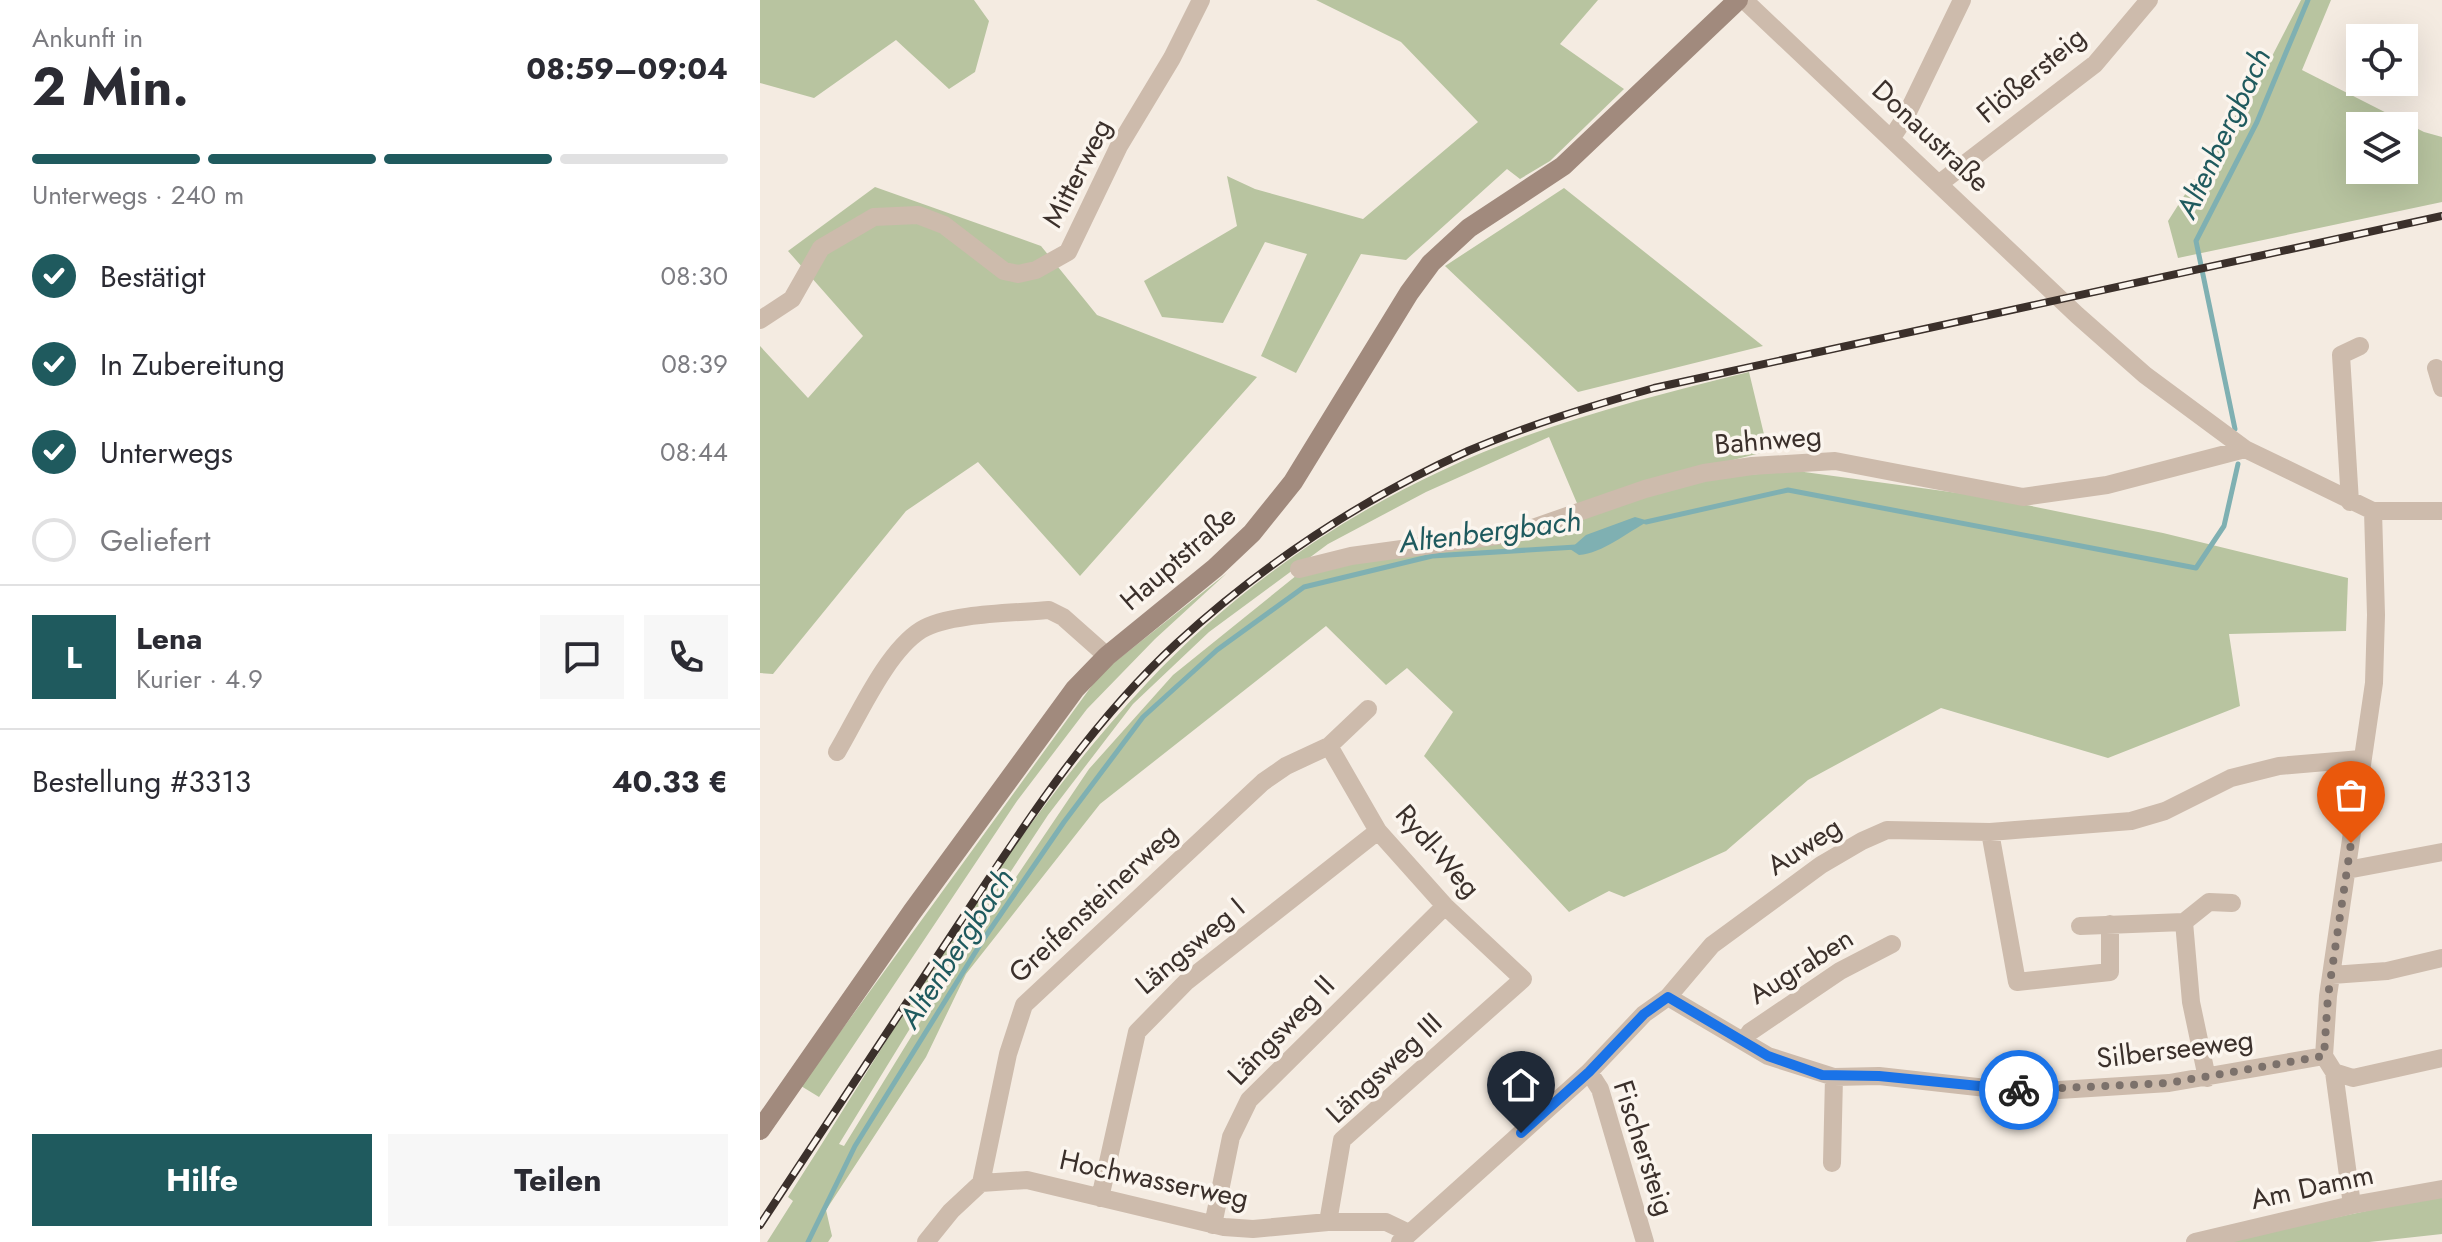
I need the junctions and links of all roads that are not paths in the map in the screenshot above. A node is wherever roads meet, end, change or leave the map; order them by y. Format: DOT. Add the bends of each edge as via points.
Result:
graph roads {
  1 [pos="1201,0"];
  2 [pos="1738,0"];
  3 [pos="1744,0"];
  4 [pos="1962,0"];
  5 [pos="2149,0"];
  6 [pos="1891,139"];
  7 [pos="1940,183"];
  8 [pos="760,320"];
  9 [pos="2360,346"];
  10 [pos="2436,368"];
  11 [pos="2442,388"];
  12 [pos="2245,449"];
  13 [pos="2350,502"];
  14 [pos="2373,511"];
  15 [pos="2442,511"];
  16 [pos="1299,569"];
  17 [pos="1107,656"];
  18 [pos="1368,709"];
  19 [pos="1329,746"];
  20 [pos="837,752"];
  21 [pos="2361,759"];
  22 [pos="1378,831"];
  23 [pos="1990,832"];
  24 [pos="2442,852"];
  25 [pos="2347,870"];
  26 [pos="2232,903"];
  27 [pos="1445,906"];
  28 [pos="2184,922"];
  29 [pos="2110,924"];
  30 [pos="2080,926"];
  31 [pos="1892,944"];
  32 [pos="2442,958"];
  33 [pos="2332,975"];
  34 [pos="1523,979"];
  35 [pos="1668,997"];
  36 [pos="1744,1041"];
  37 [pos="2442,1058"];
  38 [pos="2329,1064"];
  39 [pos="1589,1072"];
  40 [pos="1834,1077"];
  41 [pos="2207,1078"];
  42 [pos="760,1130"];
  43 [pos="1832,1163"];
  44 [pos="981,1183"];
  45 [pos="2442,1189"];
  46 [pos="1100,1198"];
  47 [pos="2352,1205"];
  48 [pos="1328,1222"];
  49 [pos="1213,1225"];
  50 [pos="1404,1237"];
  51 [pos="926,1242"];
  52 [pos="1645,1242"];
  53 [pos="2195,1242"];
  1 -- 8 [label="street, Mitterweg" via="1119,146 1068,252 1018,274 1004,271 944,225 918,215 874,217 821,248 792,299"];
  2 -- 17 [label="main road, Hauptstraße" via="1563,166 1469,228 1431,263 1293,482 1252,533"];
  3 -- 6 [label="street, Donaustraße"];
  4 -- 6 [label="street"];
  5 -- 7 [label="street, Flößersteig" via="2095,64"];
  6 -- 7 [label="street, Donaustraße"];
  7 -- 12 [label="street, Donaustraße" via="2145,375"];
  9 -- 13 [label="street" via="2341,355"];
  10 -- 11 [label="street"];
  12 -- 13 [label="street, Donaustraße"];
  12 -- 16 [label="street, Bahnweg" via="2107,485 2023,497 1835,461 1752,466 1645,489 1518,533 1351,556"];
  13 -- 14 [label="street, Donaustraße"];
  14 -- 15 [label="street"];
  14 -- 21 [label="street" via="2374,683"];
  17 -- 20 [label="street" via="1049,610 922,629 890,663"];
  17 -- 42 [label="main road, Hauptstraße" via="1047,723"];
  18 -- 19 [label="street, Greifensteinerweg"];
  19 -- 22 [label="street, Rydl-Weg"];
  19 -- 44 [label="street, Greifensteinerweg" via="1263,782 1024,1005 1008,1054"];
  21 -- 23 [label="street, Auweg" via="2279,766 2231,778 2165,811 2131,821"];
  21 -- 25 [label="street"];
  22 -- 27 [label="street, Rydl-Weg"];
  22 -- 46 [label="street, Längsweg I" via="1145,1020 1137,1032"];
  23 -- 29 [label="street" via="2017,982 2110,972"];
  23 -- 35 [label="street, Auweg" via="1887,830 1862,841 1712,945"];
  24 -- 25 [label="street"];
  25 -- 33 [label="street"];
  26 -- 28 [label="street" via="2209,902"];
  27 -- 34 [label="street, Rydl-Weg"];
  27 -- 49 [label="street, Längsweg II" via="1249,1100 1231,1137"];
  28 -- 29 [label="street"];
  28 -- 41 [label="street" via="2191,1002"];
  29 -- 30 [label="street"];
  31 -- 36 [label="street, Augraben" via="1840,971"];
  32 -- 33 [label="street" via="2387,971"];
  33 -- 38 [label="street"];
  34 -- 48 [label="street, Längsweg III" via="1342,1140"];
  35 -- 36 [label="street, Silberseeweg"];
  35 -- 39 [label="street, Auweg" via="1644,1014"];
  36 -- 40 [label="street, Silberseeweg" via="1787,1065"];
  37 -- 38 [label="street, Silberseeweg" via="2353,1078"];
  38 -- 41 [label="street, Silberseeweg"];
  38 -- 47 [label="street"];
  39 -- 50 [label="street, Auweg"];
  39 -- 52 [label="street, Fischersteig" via="1600,1089"];
  40 -- 41 [label="street, Silberseeweg" via="1879,1076 2004,1090"];
  40 -- 43 [label="street"];
  44 -- 46 [label="street, Hochwasserweg" via="1027,1180"];
  44 -- 51 [label="street"];
  45 -- 47 [label="street, Am Damm"];
  46 -- 49 [label="street, Hochwasserweg"];
  47 -- 53 [label="street, Am Damm"];
  48 -- 49 [label="street, Hochwasserweg" via="1253,1229"];
  48 -- 50 [label="street, Hochwasserweg" via="1386,1222"];
}
